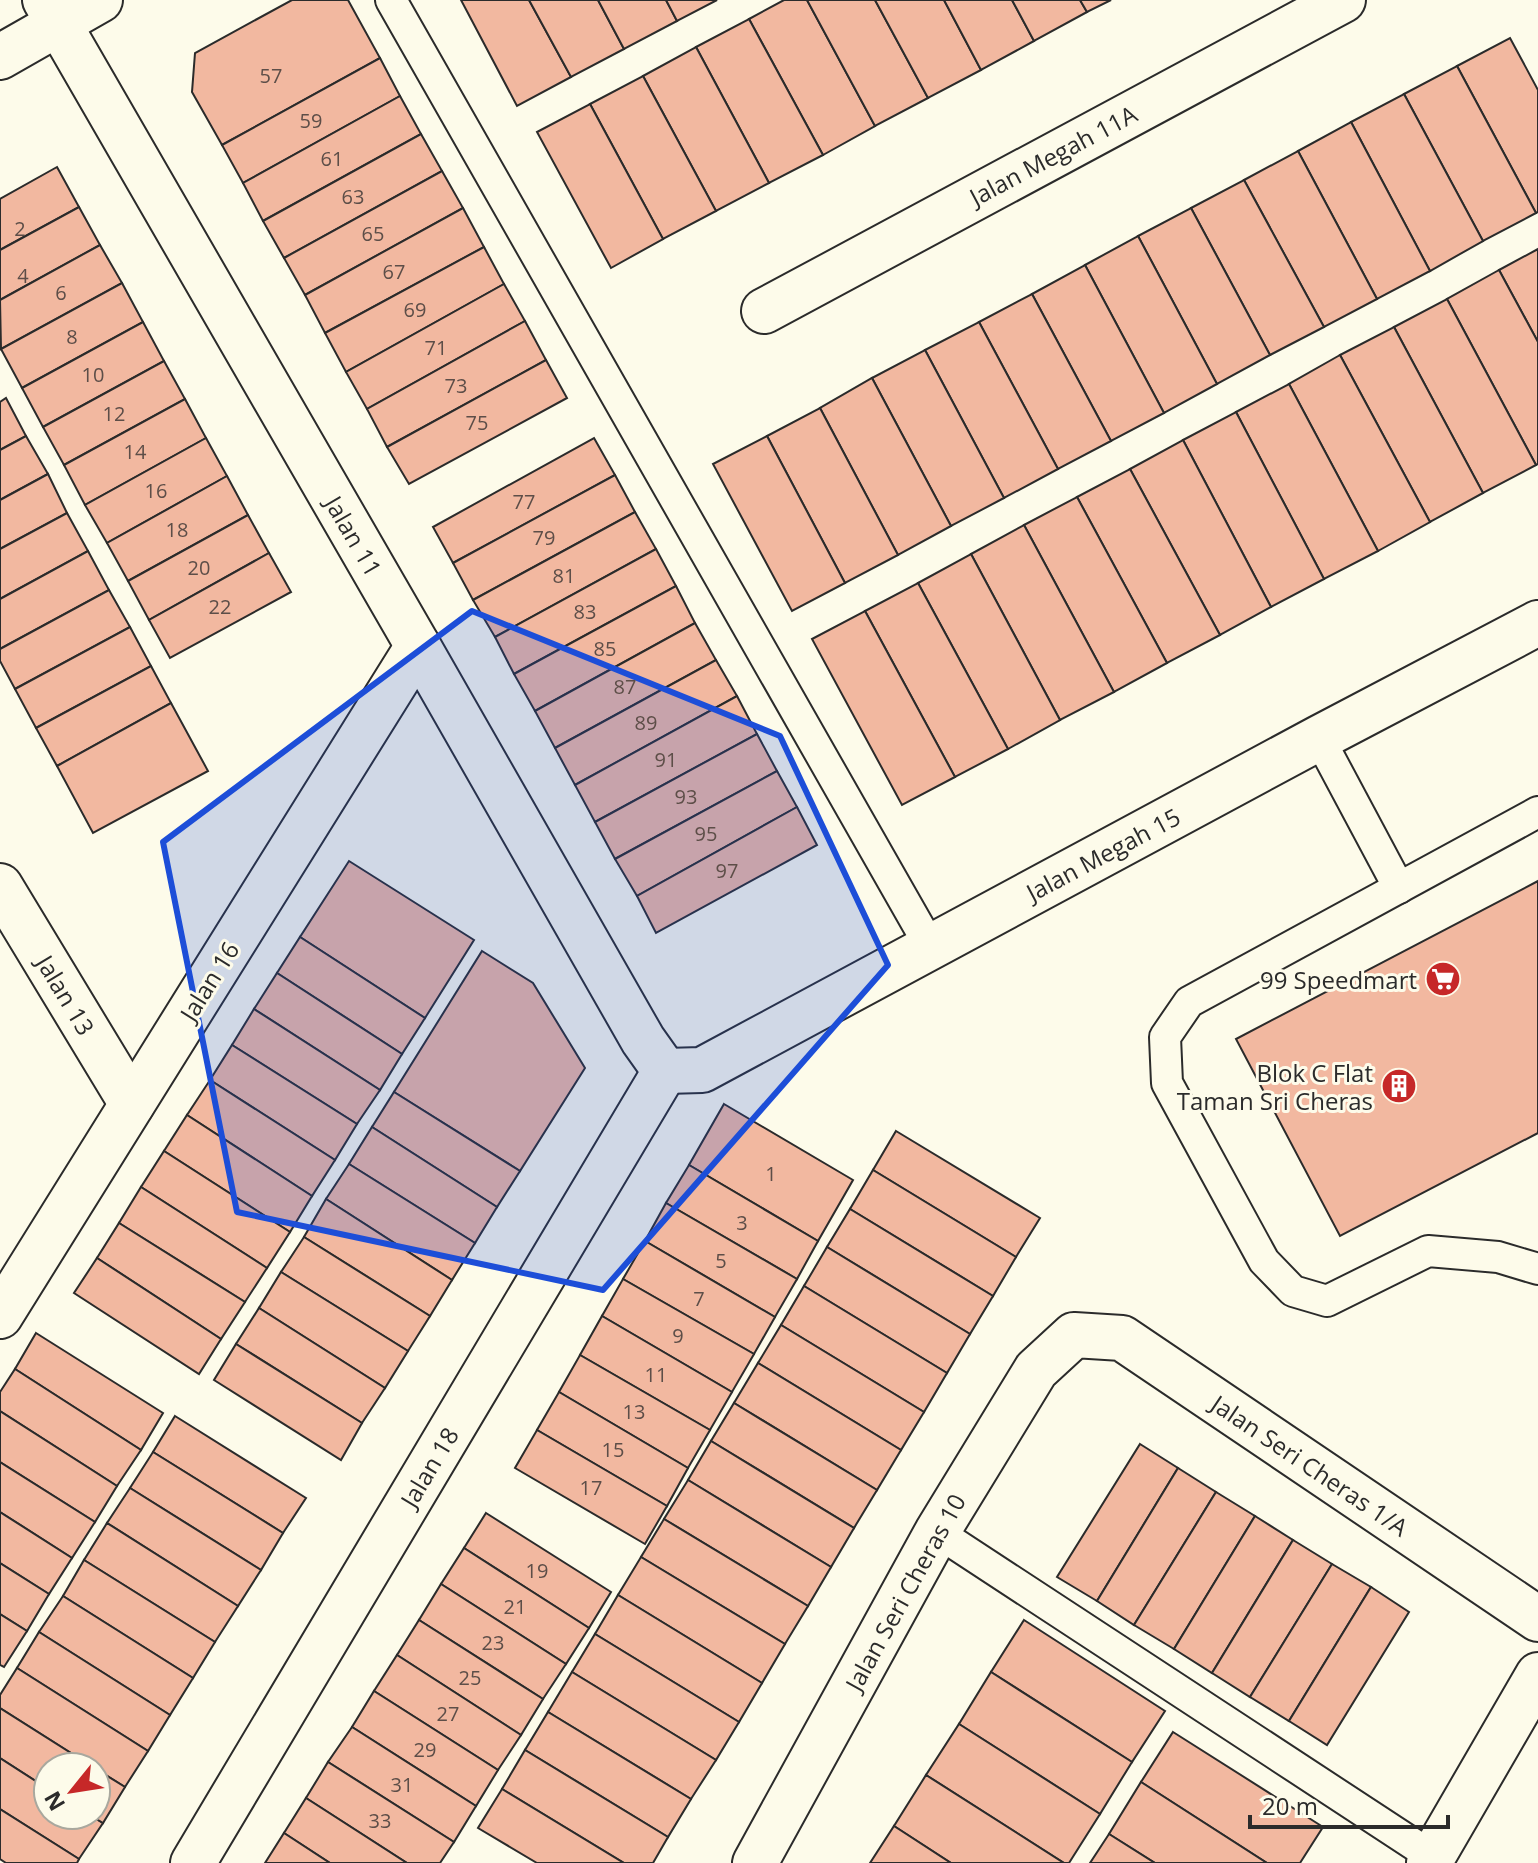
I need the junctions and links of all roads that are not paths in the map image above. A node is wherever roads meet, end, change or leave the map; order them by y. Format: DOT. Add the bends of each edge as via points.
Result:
graph roads {
  1 [pos="100,0"];
  2 [pos="391,0"];
  3 [pos="1343,0"];
  4 [pos="51,12"];
  5 [pos="0,57"];
  6 [pos="764,311"];
  7 [pos="1538,623"];
  8 [pos="418,646"];
  9 [pos="1319,738"];
  10 [pos="1538,812"];
  11 [pos="0,886"];
  12 [pos="1399,888"];
  13 [pos="931,948"];
  14 [pos="665,1071"];
  15 [pos="132,1104"];
  16 [pos="1538,1269"];
  17 [pos="0,1316"];
  18 [pos="1074,1335"];
  19 [pos="937,1532"];
  20 [pos="1538,1619"];
  21 [pos="1538,1675"];
  22 [pos="1431,1860"];
  23 [pos="193,1863"];
  24 [pos="755,1863"];
  1 -- 4 [label="street"];
  2 -- 13 [label="lane"];
  3 -- 6 [label="street, Jalan Megah 11A"];
  4 -- 5 [label="street"];
  4 -- 8 [label="street, Jalan 11"];
  7 -- 9 [label="street, Jalan Megah 15"];
  8 -- 14 [label="street, Jalan 11"];
  8 -- 15 [label="street, Jalan 16"];
  9 -- 12 [label="lane"];
  9 -- 13 [label="street, Jalan Megah 15"];
  10 -- 12 [label="lane"];
  11 -- 15 [label="street, Jalan 13"];
  12 -- 16 [label="lane" via="1189,1002 1165,1037 1167,1083 1264,1261 1293,1291 1327,1301 1428,1251 1498,1257"];
  13 -- 14 [label="street, Jalan Megah 15" via="702,1070"];
  14 -- 23 [label="street, Jalan 18"];
  15 -- 17 [label="street, Jalan 16"];
  18 -- 19 [label="street, Jalan Seri Cheras 10" via="1036,1370"];
  18 -- 20 [label="street, Jalan Seri Cheras 1/A" via="1122,1338"];
  19 -- 22 [label="lane"];
  19 -- 24 [label="street, Jalan Seri Cheras 10"];
  21 -- 22 [label="street"];
}
